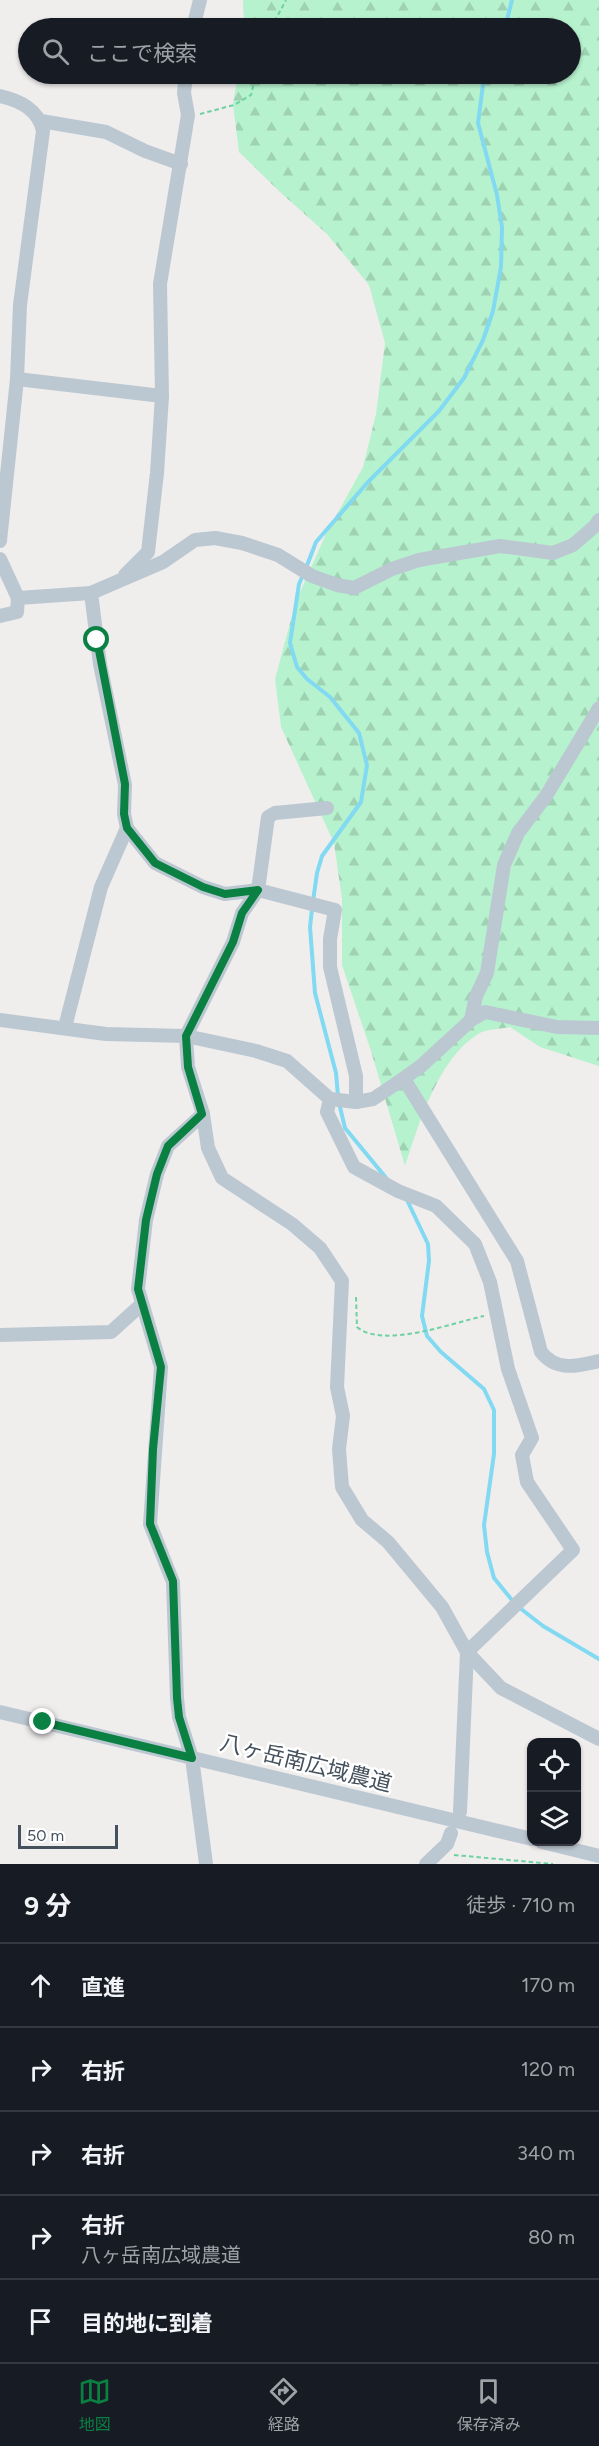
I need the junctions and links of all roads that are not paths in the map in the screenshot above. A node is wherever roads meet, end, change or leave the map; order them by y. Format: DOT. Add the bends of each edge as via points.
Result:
graph roads {
  1 [pos="200,0"];
  2 [pos="196,18"];
  3 [pos="185,84"];
  4 [pos="0,96"];
  5 [pos="41,121"];
  6 [pos="181,164"];
  7 [pos="17,379"];
  8 [pos="162,396"];
  9 [pos="599,519"];
  10 [pos="0,541"];
  11 [pos="0,559"];
  12 [pos="121,579"];
  13 [pos="91,593"];
  14 [pos="18,598"];
  15 [pos="0,616"];
  16 [pos="599,708"];
  17 [pos="327,808"];
  18 [pos="127,828"];
  19 [pos="258,890"];
  20 [pos="0,1020"];
  21 [pos="471,1020"];
  22 [pos="65,1027"];
  23 [pos="599,1028"];
  24 [pos="186,1036"];
  25 [pos="404,1078"];
  26 [pos="330,1099"];
  27 [pos="356,1102"];
  28 [pos="202,1114"];
  29 [pos="142,1304"];
  30 [pos="0,1335"];
  31 [pos="599,1361"];
  32 [pos="467,1652"];
  33 [pos="0,1712"];
  34 [pos="599,1739"];
  35 [pos="192,1758"];
  36 [pos="459,1812"];
  37 [pos="451,1833"];
  38 [pos="527,1838"];
  39 [pos="559,1846"];
  40 [pos="593,1854"];
  41 [pos="206,1864"];
  42 [pos="426,1864"];
  1 -- 2 [label="street"];
  3 -- 6 [label="street" via="188,115"];
  4 -- 5 [label="street" via="31,109"];
  5 -- 6 [label="street" via="106,132"];
  5 -- 7 [label="street" via="43,131 20,305"];
  6 -- 8 [label="street" via="160,284"];
  7 -- 8 [label="street"];
  7 -- 10 [label="street"];
  8 -- 12 [label="street" via="148,552"];
  9 -- 12 [label="street" via="573,545 552,553 500,546 419,560 354,588 312,576 278,555 215,538 195,540 163,562"];
  11 -- 14 [label="street"];
  12 -- 13 [label="street"];
  13 -- 14 [label="street"];
  13 -- 18 [label="street" via="100,664 125,784"];
  14 -- 15 [label="street" via="17,612"];
  16 -- 21 [label="street" via="546,796 518,833 504,865 487,973 476,996"];
  17 -- 19 [label="street" via="268,817"];
  18 -- 19 [label="street" via="155,863 203,887 225,894"];
  18 -- 22 [label="street" via="101,888"];
  19 -- 24 [label="street" via="242,913 233,942"];
  19 -- 27 [label="street" via="335,910 330,967 356,1076"];
  20 -- 22 [label="street"];
  21 -- 23 [label="street" via="485,1012 556,1028"];
  21 -- 25 [label="street"];
  22 -- 24 [label="street" via="106,1034"];
  24 -- 26 [label="street" via="287,1061"];
  24 -- 28 [label="street" via="188,1067"];
  25 -- 27 [label="street" via="373,1099"];
  25 -- 31 [label="street" via="517,1262 541,1352 559,1366"];
  26 -- 27 [label="street"];
  26 -- 32 [label="street" via="327,1112 354,1167 436,1206 475,1244 490,1282 508,1369 532,1438 522,1455 527,1482 573,1550"];
  28 -- 29 [label="street" via="168,1146 157,1174 138,1289"];
  28 -- 32 [label="street" via="208,1148 222,1178 292,1224 320,1248 342,1281 337,1387 343,1416 339,1449 342,1487 362,1520 388,1542 442,1606"];
  29 -- 30 [label="street" via="111,1332"];
  29 -- 35 [label="street" via="161,1367 150,1524 173,1581 179,1717"];
  32 -- 34 [label="street" via="501,1688"];
  32 -- 36 [label="street"];
  33 -- 35 [label="street, 八ヶ岳南広域農道"];
  35 -- 38 [label="street, 八ヶ岳南広域農道"];
  35 -- 41 [label="street"];
  37 -- 42 [label="street" via="447,1844"];
  39 -- 40 [label="street"];
}
